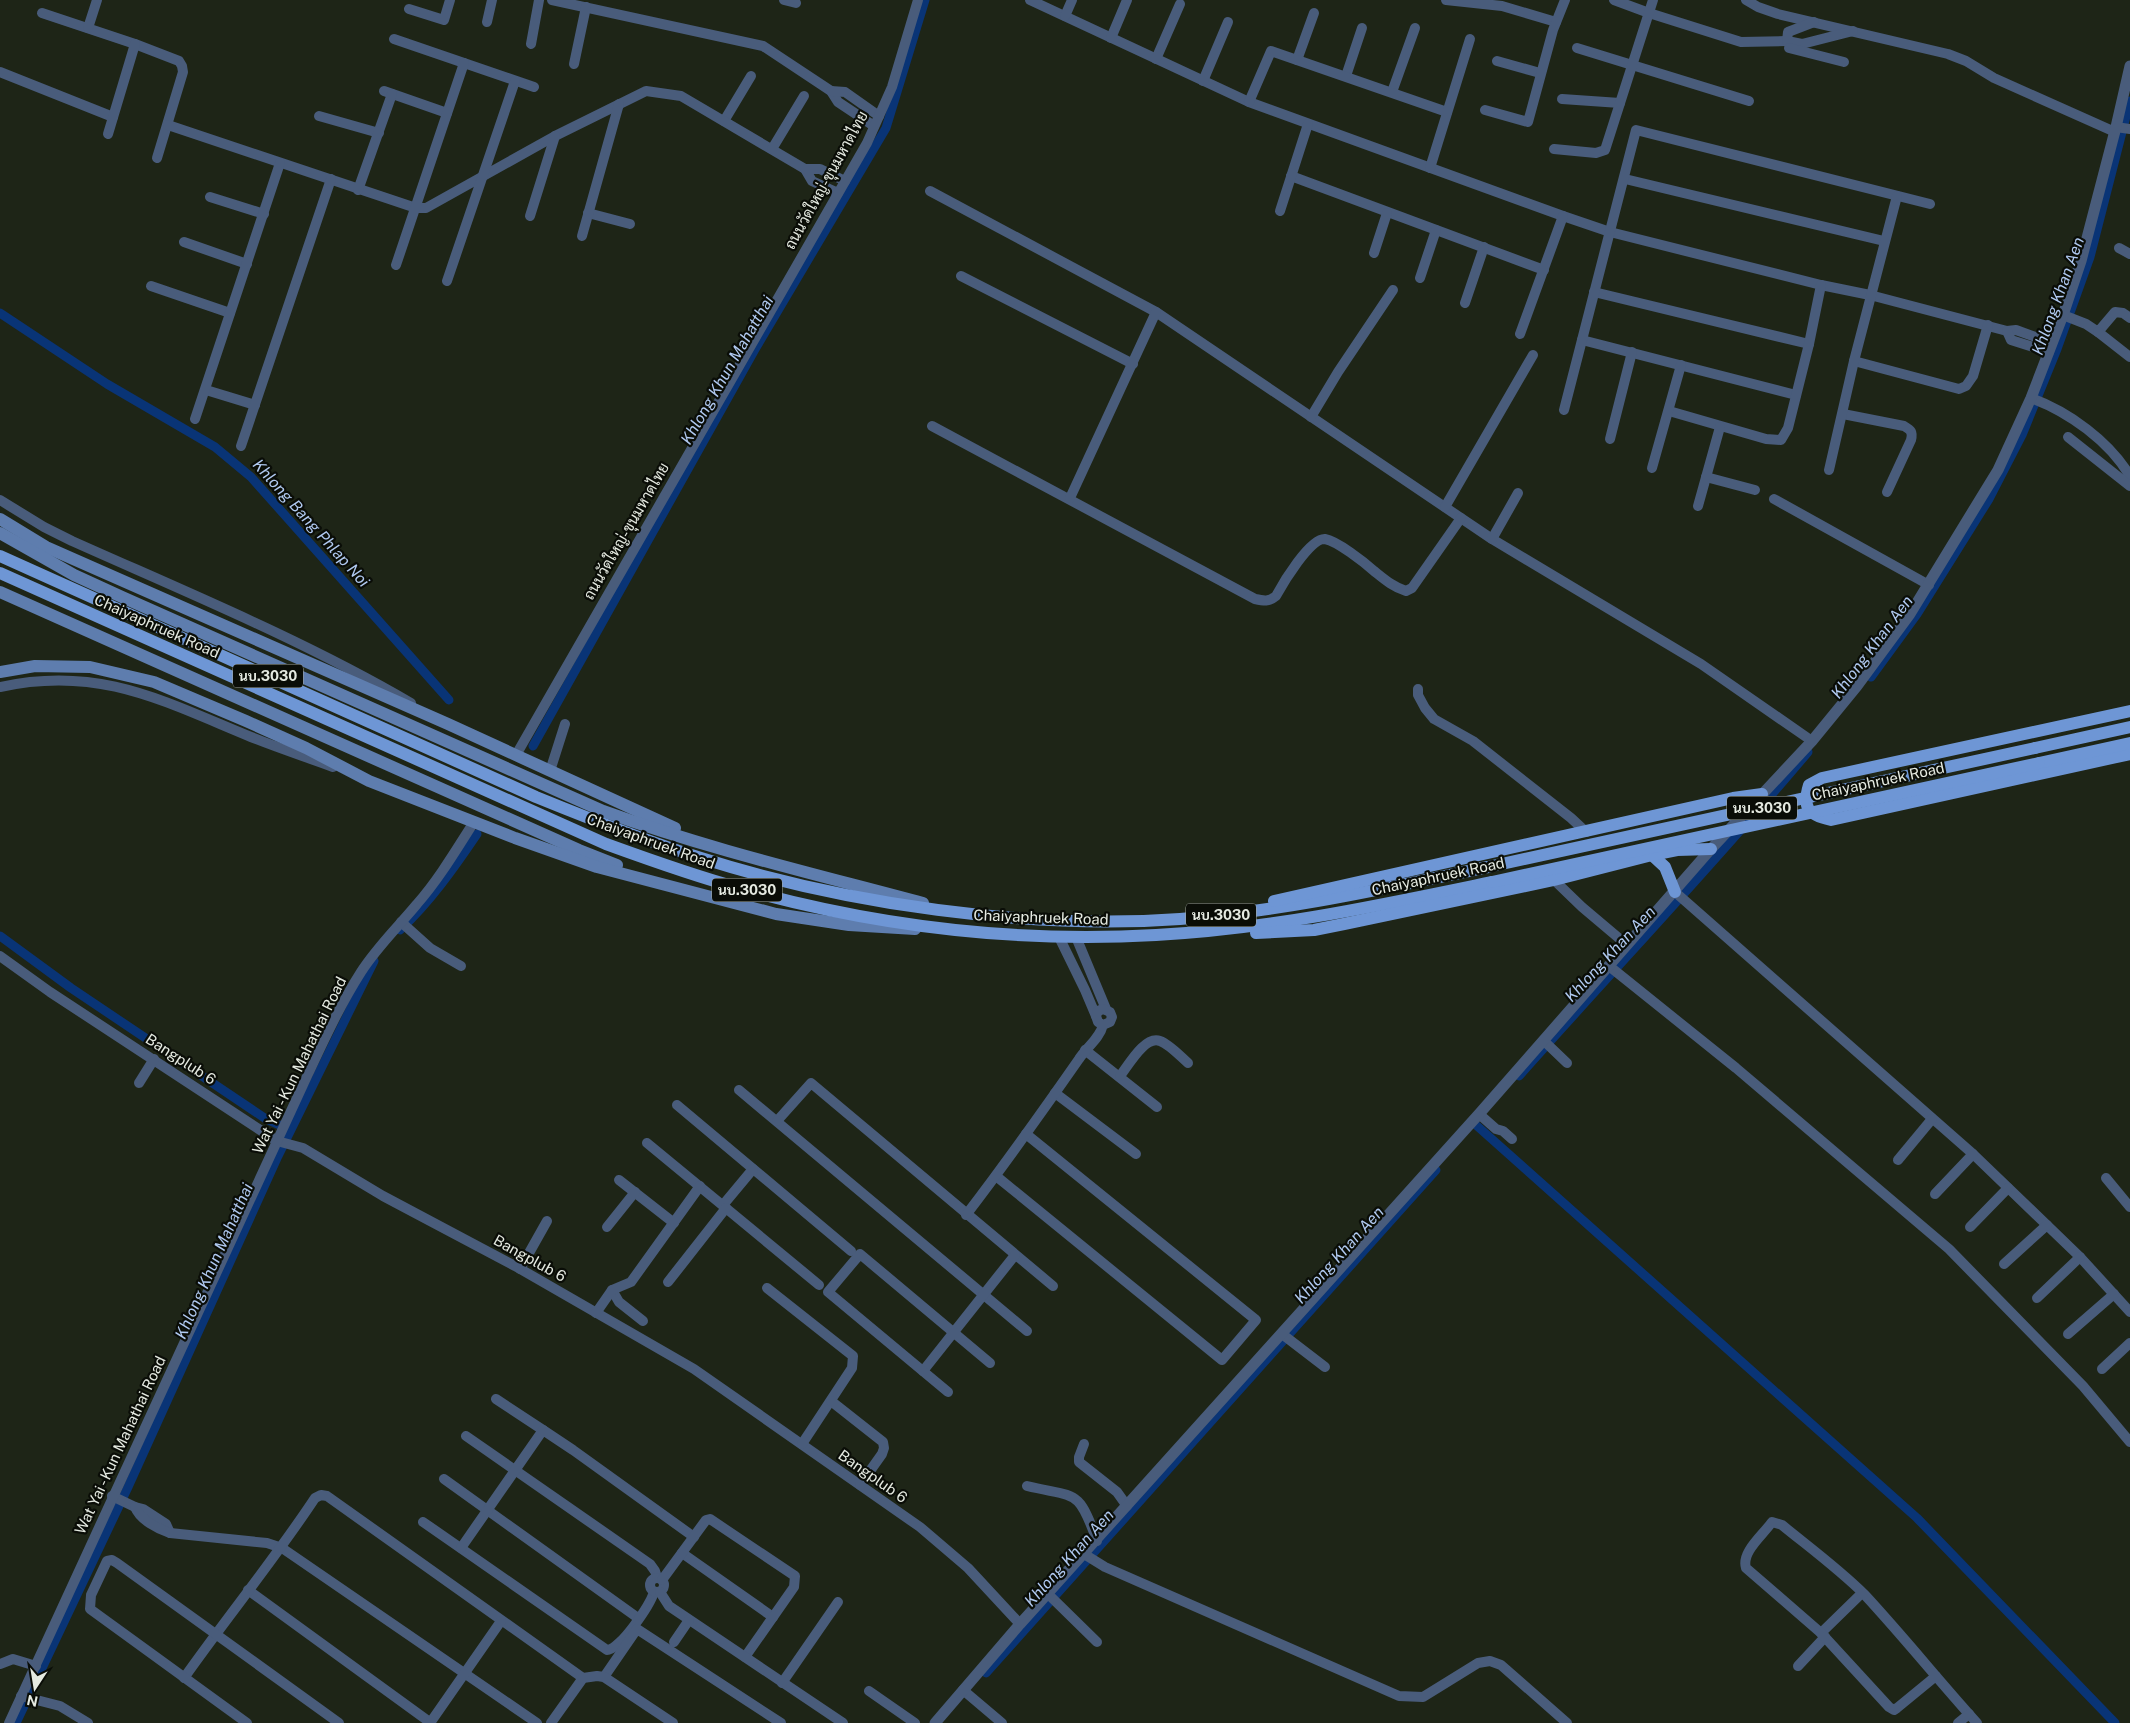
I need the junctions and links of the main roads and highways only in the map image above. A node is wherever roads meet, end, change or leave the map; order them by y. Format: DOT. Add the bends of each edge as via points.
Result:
graph roads {
  1 [pos="0,519"];
  2 [pos="0,533"];
  3 [pos="0,556"];
  4 [pos="0,573"];
  5 [pos="0,592"];
  6 [pos="0,672"];
  7 [pos="2130,711"];
  8 [pos="2130,728"];
  9 [pos="2130,743"];
  10 [pos="2130,754"];
  11 [pos="1762,794"];
  12 [pos="1660,815"];
  13 [pos="1711,849"];
  14 [pos="1677,850"];
  15 [pos="1652,855"];
  16 [pos="743,856"];
  17 [pos="687,891"];
  18 [pos="1677,895"];
  19 [pos="949,910"];
  20 [pos="1200,917"];
  21 [pos="975,932"];
  22 [pos="1204,932"];
  1 -- 16 [label="main road" via="46,547 448,724 644,815"];
  2 -- 16 [label="main road" via="67,571 122,597 580,801 669,834"];
  3 -- 19 [label="main road, Chaiyaphruek Road / นบ.3030" via="536,796 630,834 777,880 874,900"];
  4 -- 21 [label="main road, Chaiyaphruek Road / นบ.3030" via="615,847 694,875 782,900 867,917"];
  5 -- 17 [label="main road" via="579,850"];
  6 -- 17 [label="main road" via="35,666 84,666 154,682 246,720 369,781 597,867"];
  7 -- 10 [label="main road" via="1822,778 1809,785 1805,798 1815,817 1831,820"];
  8 -- 20 [label="main road, Chaiyaphruek Road / นบ.3030, bridge" via="1313,903"];
  9 -- 22 [label="main road, Chaiyaphruek Road / นบ.3030, bridge" via="1492,882 1313,918"];
  11 -- 12 [label="main road"];
  12 -- 14 [label="main road" via="1678,816 1691,825 1693,836"];
  12 -- 20 [label="main road"];
  13 -- 14 [label="main road"];
  14 -- 15 [label="main road"];
  15 -- 18 [label="main road" via="1665,867"];
  15 -- 22 [label="main road" via="1554,880 1314,930"];
  16 -- 19 [label="main road"];
  17 -- 21 [label="main road" via="746,908 813,920 887,928"];
  19 -- 20 [label="main road, Chaiyaphruek Road / นบ.3030" via="1058,919"];
  21 -- 22 [label="main road, Chaiyaphruek Road / นบ.3030" via="1059,937"];
}
